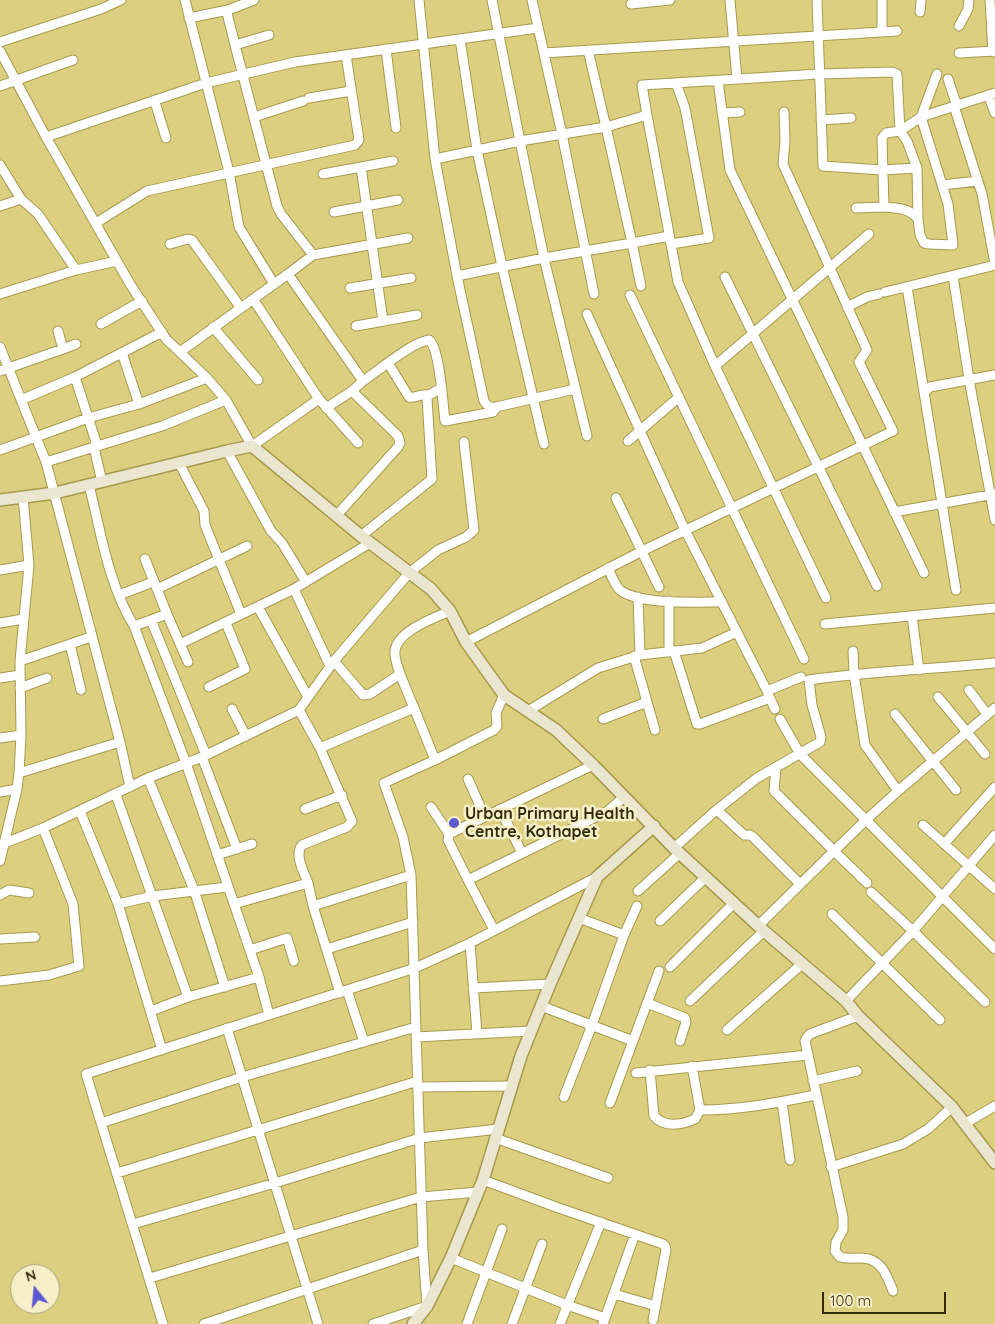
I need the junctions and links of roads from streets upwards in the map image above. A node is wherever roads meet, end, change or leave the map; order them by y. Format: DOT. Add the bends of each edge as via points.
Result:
graph roads {
  1 [pos="121,0"];
  2 [pos="185,0"];
  3 [pos="254,0"];
  4 [pos="419,0"];
  5 [pos="492,0"];
  6 [pos="532,0"];
  7 [pos="670,0"];
  8 [pos="730,0"];
  9 [pos="817,0"];
  10 [pos="882,0"];
  11 [pos="920,0"];
  12 [pos="969,0"];
  13 [pos="990,0"];
  14 [pos="631,4"];
  15 [pos="228,10"];
  16 [pos="920,12"];
  17 [pos="189,18"];
  18 [pos="959,26"];
  19 [pos="538,28"];
  20 [pos="897,31"];
  21 [pos="882,32"];
  22 [pos="499,33"];
  23 [pos="269,35"];
  24 [pos="818,36"];
  25 [pos="460,39"];
  26 [pos="733,41"];
  27 [pos="0,42"];
  28 [pos="423,44"];
  29 [pos="235,45"];
  30 [pos="386,49"];
  31 [pos="588,50"];
  32 [pos="0,51"];
  33 [pos="994,52"];
  34 [pos="544,53"];
  35 [pos="959,53"];
  36 [pos="346,55"];
  37 [pos="73,60"];
  38 [pos="242,74"];
  39 [pos="820,74"];
  40 [pos="937,74"];
  41 [pos="737,79"];
  42 [pos="948,79"];
  43 [pos="14,81"];
  44 [pos="718,81"];
  45 [pos="206,83"];
  46 [pos="676,83"];
  47 [pos="0,86"];
  48 [pos="351,91"];
  49 [pos="992,94"];
  50 [pos="155,102"];
  51 [pos="956,106"];
  52 [pos="740,112"];
  53 [pos="784,112"];
  54 [pos="722,113"];
  55 [pos="995,114"];
  56 [pos="647,115"];
  57 [pos="254,117"];
  58 [pos="921,117"];
  59 [pos="851,118"];
  60 [pos="821,120"];
  61 [pos="606,126"];
  62 [pos="396,128"];
  63 [pos="900,131"];
  64 [pos="562,134"];
  65 [pos="46,138"];
  66 [pos="166,138"];
  67 [pos="520,141"];
  68 [pos="477,150"];
  69 [pos="435,159"];
  70 [pos="393,161"];
  71 [pos="0,166"];
  72 [pos="266,166"];
  73 [pos="361,167"];
  74 [pos="917,168"];
  75 [pos="882,170"];
  76 [pos="229,172"];
  77 [pos="323,174"];
  78 [pos="978,181"];
  79 [pos="942,185"];
  80 [pos="21,199"];
  81 [pos="398,200"];
  82 [pos="0,206"];
  83 [pos="367,206"];
  84 [pos="884,207"];
  85 [pos="856,208"];
  86 [pos="334,212"];
  87 [pos="918,219"];
  88 [pos="96,222"];
  89 [pos="869,234"];
  90 [pos="408,238"];
  91 [pos="670,240"];
  92 [pos="632,243"];
  93 [pos="170,244"];
  94 [pos="372,244"];
  95 [pos="585,252"];
  96 [pos="314,256"];
  97 [pos="544,258"];
  98 [pos="117,261"];
  99 [pos="995,265"];
  100 [pos="502,266"];
  101 [pos="830,268"];
  102 [pos="76,270"];
  103 [pos="288,274"];
  104 [pos="457,276"];
  105 [pos="953,276"];
  106 [pos="725,277"];
  107 [pos="411,278"];
  108 [pos="378,283"];
  109 [pos="274,284"];
  110 [pos="641,286"];
  111 [pos="907,286"];
  112 [pos="350,288"];
  113 [pos="0,294"];
  114 [pos="594,294"];
  115 [pos="630,295"];
  116 [pos="253,299"];
  117 [pos="792,300"];
  118 [pos="142,302"];
  119 [pos="847,307"];
  120 [pos="241,308"];
  121 [pos="587,314"];
  122 [pos="417,315"];
  123 [pos="383,321"];
  124 [pos="101,324"];
  125 [pos="356,326"];
  126 [pos="213,328"];
  127 [pos="58,331"];
  128 [pos="162,332"];
  129 [pos="753,333"];
  130 [pos="76,344"];
  131 [pos="0,346"];
  132 [pos="63,349"];
  133 [pos="180,352"];
  134 [pos="122,353"];
  135 [pos="388,363"];
  136 [pos="715,366"];
  137 [pos="10,368"];
  138 [pos="0,371"];
  139 [pos="995,375"];
  140 [pos="75,377"];
  141 [pos="207,378"];
  142 [pos="258,380"];
  143 [pos="969,380"];
  144 [pos="363,381"];
  145 [pos="441,388"];
  146 [pos="575,388"];
  147 [pos="352,391"];
  148 [pos="924,392"];
  149 [pos="429,395"];
  150 [pos="678,397"];
  151 [pos="533,398"];
  152 [pos="318,399"];
  153 [pos="21,400"];
  154 [pos="226,400"];
  155 [pos="139,404"];
  156 [pos="496,407"];
  157 [pos="326,408"];
  158 [pos="88,418"];
  159 [pos="640,430"];
  160 [pos="587,436"];
  161 [pos="36,437"];
  162 [pos="628,440"];
  163 [pos="464,442"];
  164 [pos="358,443"];
  165 [pos="544,444"];
  166 [pos="252,446"];
  167 [pos="862,446"];
  168 [pos="94,447"];
  169 [pos="0,450"];
  170 [pos="226,451"];
  171 [pos="46,462"];
  172 [pos="179,463"];
  173 [pos="818,466"];
  174 [pos="102,482"];
  175 [pos="89,485"];
  176 [pos="774,488"];
  177 [pos="55,493"];
  178 [pos="993,495"];
  179 [pos="23,497"];
  180 [pos="616,498"];
  181 [pos="0,500"];
  182 [pos="942,503"];
  183 [pos="732,508"];
  184 [pos="894,512"];
  185 [pos="337,516"];
  186 [pos="995,520"];
  187 [pos="685,530"];
  188 [pos="366,539"];
  189 [pos="247,546"];
  190 [pos="642,551"];
  191 [pos="219,558"];
  192 [pos="145,559"];
  193 [pos="28,565"];
  194 [pos="608,568"];
  195 [pos="0,570"];
  196 [pos="409,573"];
  197 [pos="924,573"];
  198 [pos="306,582"];
  199 [pos="155,586"];
  200 [pos="877,586"];
  201 [pos="659,587"];
  202 [pos="294,589"];
  203 [pos="956,590"];
  204 [pos="119,594"];
  205 [pos="638,597"];
  206 [pos="826,598"];
  207 [pos="669,601"];
  208 [pos="722,602"];
  209 [pos="258,606"];
  210 [pos="995,608"];
  211 [pos="450,610"];
  212 [pos="166,614"];
  213 [pos="241,614"];
  214 [pos="912,616"];
  215 [pos="23,619"];
  216 [pos="151,620"];
  217 [pos="0,623"];
  218 [pos="226,623"];
  219 [pos="825,624"];
  220 [pos="134,626"];
  221 [pos="737,632"];
  222 [pos="92,637"];
  223 [pos="466,642"];
  224 [pos="70,644"];
  225 [pos="180,644"];
  226 [pos="853,651"];
  227 [pos="671,652"];
  228 [pos="637,656"];
  229 [pos="804,659"];
  230 [pos="20,661"];
  231 [pos="188,662"];
  232 [pos="332,663"];
  233 [pos="995,663"];
  234 [pos="919,670"];
  235 [pos="400,674"];
  236 [pos="854,674"];
  237 [pos="20,675"];
  238 [pos="802,677"];
  239 [pos="0,678"];
  240 [pos="47,678"];
  241 [pos="209,687"];
  242 [pos="20,688"];
  243 [pos="81,690"];
  244 [pos="969,690"];
  245 [pos="768,695"];
  246 [pos="504,696"];
  247 [pos="308,697"];
  248 [pos="938,697"];
  249 [pos="647,702"];
  250 [pos="414,708"];
  251 [pos="995,708"];
  252 [pos="232,709"];
  253 [pos="775,709"];
  254 [pos="299,710"];
  255 [pos="528,711"];
  256 [pos="895,714"];
  257 [pos="987,714"];
  258 [pos="603,719"];
  259 [pos="780,719"];
  260 [pos="655,730"];
  261 [pos="967,732"];
  262 [pos="21,735"];
  263 [pos="246,736"];
  264 [pos="0,738"];
  265 [pos="120,742"];
  266 [pos="320,748"];
  267 [pos="800,754"];
  268 [pos="985,754"];
  269 [pos="204,756"];
  270 [pos="435,760"];
  271 [pos="933,762"];
  272 [pos="186,763"];
  273 [pos="593,764"];
  274 [pos="776,767"];
  275 [pos="19,772"];
  276 [pos="148,778"];
  277 [pos="468,779"];
  278 [pos="130,787"];
  279 [pos="995,787"];
  280 [pos="17,789"];
  281 [pos="956,790"];
  282 [pos="898,791"];
  283 [pos="0,792"];
  284 [pos="116,794"];
  285 [pos="342,796"];
  286 [pos="624,797"];
  287 [pos="432,807"];
  288 [pos="500,808"];
  289 [pos="305,809"];
  290 [pos="717,810"];
  291 [pos="80,811"];
  292 [pos="485,817"];
  293 [pos="866,820"];
  294 [pos="923,825"];
  295 [pos="654,826"];
  296 [pos="43,828"];
  297 [pos="449,834"];
  298 [pos="995,836"];
  299 [pos="252,844"];
  300 [pos="944,844"];
  301 [pos="2,845"];
  302 [pos="237,849"];
  303 [pos="677,851"];
  304 [pos="834,851"];
  305 [pos="522,853"];
  306 [pos="217,855"];
  307 [pos="0,861"];
  308 [pos="969,865"];
  309 [pos="411,875"];
  310 [pos="597,876"];
  311 [pos="706,877"];
  312 [pos="468,880"];
  313 [pos="308,883"];
  314 [pos="800,884"];
  315 [pos="227,887"];
  316 [pos="995,889"];
  317 [pos="194,890"];
  318 [pos="638,891"];
  319 [pos="29,893"];
  320 [pos="0,895"];
  321 [pos="153,896"];
  322 [pos="943,897"];
  323 [pos="734,903"];
  324 [pos="118,904"];
  325 [pos="234,904"];
  326 [pos="313,906"];
  327 [pos="637,906"];
  328 [pos="832,914"];
  329 [pos="579,918"];
  330 [pos="660,921"];
  331 [pos="413,922"];
  332 [pos="762,928"];
  333 [pos="494,930"];
  334 [pos="914,931"];
  335 [pos="624,935"];
  336 [pos="35,937"];
  337 [pos="0,939"];
  338 [pos="470,943"];
  339 [pos="327,949"];
  340 [pos="995,949"];
  341 [pos="250,950"];
  342 [pos="294,961"];
  343 [pos="803,963"];
  344 [pos="882,964"];
  345 [pos="670,967"];
  346 [pos="415,968"];
  347 [pos="659,970"];
  348 [pos="259,977"];
  349 [pos="0,981"];
  350 [pos="550,984"];
  351 [pos="224,987"];
  352 [pos="473,988"];
  353 [pos="344,992"];
  354 [pos="188,997"];
  355 [pos="690,1001"];
  356 [pos="846,1001"];
  357 [pos="985,1002"];
  358 [pos="647,1003"];
  359 [pos="541,1006"];
  360 [pos="151,1011"];
  361 [pos="269,1014"];
  362 [pos="858,1016"];
  363 [pos="940,1020"];
  364 [pos="592,1025"];
  365 [pos="416,1027"];
  366 [pos="227,1028"];
  367 [pos="531,1030"];
  368 [pos="727,1030"];
  369 [pos="476,1034"];
  370 [pos="416,1037"];
  371 [pos="633,1041"];
  372 [pos="680,1041"];
  373 [pos="364,1042"];
  374 [pos="162,1050"];
  375 [pos="808,1055"];
  376 [pos="692,1066"];
  377 [pos="650,1070"];
  378 [pos="857,1071"];
  379 [pos="636,1073"];
  380 [pos="242,1077"];
  381 [pos="813,1081"];
  382 [pos="418,1084"];
  383 [pos="510,1086"];
  384 [pos="815,1095"];
  385 [pos="564,1097"];
  386 [pos="782,1102"];
  387 [pos="610,1103"];
  388 [pos="995,1106"];
  389 [pos="952,1107"];
  390 [pos="700,1110"];
  391 [pos="102,1123"];
  392 [pos="964,1124"];
  393 [pos="258,1130"];
  394 [pos="496,1134"];
  395 [pos="420,1138"];
  396 [pos="790,1160"];
  397 [pos="995,1163"];
  398 [pos="831,1167"];
  399 [pos="117,1173"];
  400 [pos="608,1178"];
  401 [pos="483,1180"];
  402 [pos="275,1183"];
  403 [pos="478,1192"];
  404 [pos="422,1197"];
  405 [pos="600,1222"];
  406 [pos="133,1224"];
  407 [pos="502,1229"];
  408 [pos="636,1234"];
  409 [pos="291,1236"];
  410 [pos="542,1244"];
  411 [pos="423,1250"];
  412 [pos="451,1258"];
  413 [pos="486,1273"];
  414 [pos="150,1278"];
  415 [pos="524,1288"];
  416 [pos="307,1289"];
  417 [pos="893,1291"];
  418 [pos="614,1294"];
  419 [pos="567,1305"];
  420 [pos="427,1306"];
  421 [pos="656,1306"];
  422 [pos="653,1320"];
  423 [pos="604,1321"];
  424 [pos="163,1324"];
  425 [pos="204,1324"];
  426 [pos="318,1324"];
  427 [pos="373,1324"];
  428 [pos="413,1324"];
  429 [pos="467,1324"];
  430 [pos="512,1324"];
  431 [pos="560,1324"];
  1 -- 27 [label="street"];
  2 -- 17 [label="street"];
  3 -- 15 [label="street"];
  4 -- 28 [label="street"];
  5 -- 22 [label="street"];
  6 -- 19 [label="street"];
  7 -- 14 [label="street"];
  8 -- 26 [label="street"];
  9 -- 24 [label="street"];
  10 -- 21 [label="street"];
  11 -- 16 [label="street"];
  12 -- 18 [label="street"];
  13 -- 33 [label="street"];
  15 -- 17 [label="street"];
  15 -- 29 [label="street"];
  17 -- 45 [label="street"];
  19 -- 22 [label="street"];
  19 -- 34 [label="street"];
  20 -- 21 [label="street"];
  21 -- 24 [label="street"];
  22 -- 25 [label="street"];
  22 -- 67 [label="street"];
  23 -- 29 [label="street"];
  24 -- 26 [label="street"];
  24 -- 39 [label="street"];
  25 -- 28 [label="street"];
  25 -- 68 [label="street"];
  26 -- 31 [label="street"];
  26 -- 41 [label="street"];
  28 -- 30 [label="street"];
  28 -- 69 [label="street"];
  29 -- 38 [label="street"];
  30 -- 36 [label="street"];
  30 -- 62 [label="street"];
  31 -- 34 [label="street"];
  31 -- 61 [label="street"];
  32 -- 43 [label="street"];
  33 -- 35 [label="street"];
  34 -- 64 [label="street"];
  36 -- 38 [label="street"];
  36 -- 48 [label="street"];
  37 -- 43 [label="street"];
  38 -- 45 [label="street"];
  38 -- 57 [label="street"];
  39 -- 41 [label="street"];
  39 -- 60 [label="street"];
  39 -- 63 [label="street" via="897,74"];
  40 -- 58 [label="street"];
  41 -- 44 [label="street"];
  42 -- 51 [label="street"];
  43 -- 47 [label="street"];
  43 -- 65 [label="street"];
  44 -- 46 [label="street"];
  44 -- 54 [label="street"];
  45 -- 50 [label="street"];
  45 -- 76 [label="street"];
  46 -- 56 [label="street" via="642,85"];
  46 -- 91 [label="street" via="685,108 709,238"];
  48 -- 57 [label="street" via="306,99"];
  48 -- 72 [label="street" via="357,143"];
  49 -- 51 [label="street"];
  49 -- 55 [label="street"];
  50 -- 65 [label="street"];
  50 -- 66 [label="street"];
  51 -- 58 [label="street"];
  51 -- 78 [label="street"];
  52 -- 54 [label="street"];
  53 -- 101 [label="street" via="783,164"];
  54 -- 117 [label="street" via="730,170"];
  56 -- 61 [label="street"];
  56 -- 91 [label="street"];
  57 -- 72 [label="street"];
  58 -- 63 [label="street"];
  58 -- 79 [label="street"];
  59 -- 60 [label="street"];
  60 -- 75 [label="street" via="823,166"];
  61 -- 64 [label="street"];
  61 -- 92 [label="street"];
  63 -- 74 [label="street"];
  63 -- 75 [label="street" via="886,133 882,138"];
  64 -- 67 [label="street"];
  64 -- 95 [label="street"];
  65 -- 88 [label="street"];
  67 -- 68 [label="street"];
  67 -- 97 [label="street"];
  68 -- 69 [label="street"];
  68 -- 100 [label="street"];
  69 -- 104 [label="street"];
  70 -- 73 [label="street"];
  71 -- 80 [label="street"];
  72 -- 76 [label="street"];
  72 -- 96 [label="street" via="281,214"];
  73 -- 77 [label="street"];
  73 -- 83 [label="street"];
  74 -- 75 [label="street"];
  74 -- 87 [label="street"];
  75 -- 84 [label="street"];
  76 -- 88 [label="street" via="147,191"];
  76 -- 109 [label="street" via="239,227"];
  78 -- 79 [label="street"];
  78 -- 99 [label="street"];
  79 -- 87 [label="street" via="950,213 952,245 924,243"];
  80 -- 82 [label="street"];
  80 -- 102 [label="street" via="38,214"];
  81 -- 83 [label="street"];
  83 -- 86 [label="street"];
  83 -- 94 [label="street"];
  84 -- 85 [label="street"];
  84 -- 87 [label="street" via="906,210"];
  88 -- 98 [label="street"];
  89 -- 101 [label="street"];
  90 -- 94 [label="street"];
  91 -- 92 [label="street"];
  91 -- 136 [label="street" via="678,282"];
  92 -- 95 [label="street"];
  92 -- 110 [label="street"];
  93 -- 120 [label="street" via="192,240"];
  94 -- 96 [label="street"];
  94 -- 108 [label="street"];
  95 -- 97 [label="street"];
  95 -- 114 [label="street"];
  96 -- 103 [label="street"];
  97 -- 100 [label="street"];
  97 -- 146 [label="street"];
  98 -- 102 [label="street"];
  98 -- 118 [label="street"];
  99 -- 105 [label="street"];
  100 -- 104 [label="street"];
  100 -- 151 [label="street"];
  101 -- 117 [label="street"];
  101 -- 119 [label="street"];
  102 -- 113 [label="street"];
  103 -- 109 [label="street"];
  103 -- 144 [label="street"];
  104 -- 156 [label="street" via="484,401 486,405"];
  105 -- 111 [label="street"];
  105 -- 143 [label="street"];
  106 -- 129 [label="street"];
  107 -- 108 [label="street"];
  108 -- 112 [label="street"];
  108 -- 123 [label="street"];
  109 -- 116 [label="street"];
  111 -- 119 [label="street"];
  111 -- 148 [label="street"];
  115 -- 150 [label="street"];
  116 -- 120 [label="street"];
  116 -- 152 [label="street"];
  117 -- 129 [label="street"];
  117 -- 167 [label="street"];
  118 -- 124 [label="street"];
  118 -- 128 [label="street"];
  119 -- 167 [label="street" via="867,350 859,362 894,430"];
  120 -- 126 [label="street"];
  121 -- 159 [label="street"];
  122 -- 123 [label="street"];
  123 -- 125 [label="street"];
  126 -- 133 [label="street"];
  126 -- 142 [label="street"];
  127 -- 132 [label="street"];
  128 -- 133 [label="street"];
  128 -- 134 [label="street"];
  129 -- 136 [label="street"];
  129 -- 173 [label="street"];
  130 -- 132 [label="street"];
  131 -- 137 [label="street"];
  132 -- 137 [label="street"];
  133 -- 141 [label="street"];
  134 -- 140 [label="street"];
  134 -- 155 [label="street"];
  135 -- 144 [label="street"];
  135 -- 145 [label="street" via="422,342 432,341"];
  135 -- 149 [label="street" via="409,397"];
  136 -- 176 [label="street"];
  137 -- 138 [label="street"];
  137 -- 153 [label="street"];
  139 -- 143 [label="street"];
  140 -- 153 [label="street"];
  140 -- 158 [label="street"];
  141 -- 154 [label="street"];
  141 -- 155 [label="street"];
  143 -- 148 [label="street" via="930,387"];
  143 -- 178 [label="street"];
  144 -- 147 [label="street"];
  145 -- 149 [label="street"];
  145 -- 156 [label="street" via="445,421 493,412"];
  146 -- 151 [label="street"];
  146 -- 160 [label="street"];
  147 -- 157 [label="street"];
  147 -- 185 [label="street" via="398,436 400,443"];
  148 -- 182 [label="street"];
  149 -- 188 [label="street" via="432,479"];
  150 -- 159 [label="street"];
  150 -- 183 [label="street"];
  151 -- 156 [label="street"];
  151 -- 165 [label="street"];
  152 -- 157 [label="street"];
  152 -- 166 [label="street"];
  153 -- 161 [label="street"];
  154 -- 166 [label="street"];
  154 -- 168 [label="street" via="162,426"];
  155 -- 158 [label="street"];
  157 -- 164 [label="street"];
  158 -- 161 [label="street"];
  158 -- 168 [label="street" via="96,442"];
  159 -- 162 [label="street"];
  159 -- 187 [label="street"];
  161 -- 169 [label="street"];
  161 -- 171 [label="street"];
  163 -- 196 [label="street" via="474,530 438,550"];
  166 -- 170 [label="street"];
  166 -- 185 [label="street"];
  167 -- 173 [label="street"];
  167 -- 184 [label="street"];
  168 -- 171 [label="street"];
  168 -- 174 [label="street"];
  170 -- 172 [label="street"];
  170 -- 198 [label="street" via="271,531"];
  171 -- 177 [label="street"];
  172 -- 174 [label="street"];
  172 -- 191 [label="street" via="204,511 205,524"];
  173 -- 176 [label="street"];
  173 -- 200 [label="street"];
  174 -- 175 [label="street"];
  175 -- 177 [label="street"];
  175 -- 204 [label="street"];
  176 -- 183 [label="street"];
  176 -- 206 [label="street"];
  177 -- 179 [label="street"];
  177 -- 222 [label="street"];
  178 -- 182 [label="street"];
  178 -- 186 [label="street"];
  179 -- 181 [label="street"];
  179 -- 193 [label="street"];
  180 -- 190 [label="street"];
  182 -- 184 [label="street"];
  182 -- 203 [label="street"];
  183 -- 187 [label="street"];
  183 -- 229 [label="street"];
  184 -- 197 [label="street"];
  185 -- 188 [label="street"];
  187 -- 190 [label="street"];
  187 -- 208 [label="street"];
  188 -- 196 [label="street"];
  188 -- 198 [label="street"];
  189 -- 191 [label="street"];
  190 -- 194 [label="street"];
  190 -- 201 [label="street"];
  191 -- 199 [label="street"];
  191 -- 213 [label="street"];
  192 -- 199 [label="street"];
  193 -- 195 [label="street"];
  193 -- 215 [label="street"];
  194 -- 205 [label="street" via="619,589"];
  194 -- 223 [label="street"];
  196 -- 211 [label="street" via="431,589"];
  196 -- 232 [label="street"];
  198 -- 202 [label="street"];
  199 -- 204 [label="street"];
  199 -- 212 [label="street"];
  202 -- 209 [label="street"];
  202 -- 232 [label="street"];
  204 -- 220 [label="street"];
  205 -- 207 [label="street"];
  205 -- 228 [label="street"];
  207 -- 208 [label="street"];
  207 -- 227 [label="street"];
  208 -- 221 [label="street"];
  209 -- 213 [label="street"];
  209 -- 247 [label="street"];
  210 -- 214 [label="street"];
  211 -- 223 [label="street"];
  211 -- 235 [label="street" via="412,630 397,644 395,652"];
  212 -- 216 [label="street"];
  212 -- 225 [label="street"];
  213 -- 218 [label="street"];
  214 -- 219 [label="street"];
  214 -- 234 [label="street"];
  215 -- 217 [label="street"];
  215 -- 230 [label="street"];
  216 -- 220 [label="street"];
  216 -- 269 [label="street"];
  218 -- 225 [label="street"];
  218 -- 241 [label="street" via="245,669"];
  220 -- 272 [label="street"];
  221 -- 227 [label="street" via="702,648"];
  221 -- 245 [label="street"];
  222 -- 224 [label="street"];
  222 -- 265 [label="street"];
  223 -- 246 [label="street"];
  224 -- 230 [label="street"];
  224 -- 243 [label="street"];
  225 -- 231 [label="street"];
  226 -- 236 [label="street"];
  227 -- 228 [label="street"];
  227 -- 245 [label="street" via="697,724"];
  228 -- 249 [label="street"];
  228 -- 255 [label="street" via="598,668"];
  230 -- 237 [label="street"];
  232 -- 235 [label="street" via="363,695 370,694"];
  232 -- 247 [label="street"];
  233 -- 234 [label="street"];
  234 -- 236 [label="street"];
  235 -- 250 [label="street"];
  236 -- 267 [label="street" via="809,680 821,737 816,746"];
  236 -- 282 [label="street" via="865,745"];
  237 -- 239 [label="street"];
  237 -- 242 [label="street"];
  238 -- 245 [label="street"];
  240 -- 242 [label="street"];
  242 -- 262 [label="street"];
  244 -- 257 [label="street"];
  245 -- 253 [label="street"];
  246 -- 255 [label="street"];
  246 -- 270 [label="street" via="496,713 497,726 494,730"];
  247 -- 254 [label="street"];
  248 -- 261 [label="street"];
  249 -- 258 [label="street"];
  249 -- 260 [label="street"];
  250 -- 266 [label="street"];
  250 -- 270 [label="street"];
  251 -- 257 [label="street"];
  252 -- 263 [label="street"];
  254 -- 263 [label="street"];
  254 -- 266 [label="street"];
  255 -- 273 [label="street" via="556,730"];
  256 -- 271 [label="street"];
  257 -- 261 [label="street"];
  259 -- 267 [label="street"];
  261 -- 268 [label="street"];
  261 -- 271 [label="street"];
  262 -- 264 [label="street"];
  262 -- 275 [label="street"];
  263 -- 269 [label="street"];
  265 -- 275 [label="street"];
  265 -- 278 [label="street"];
  266 -- 285 [label="street"];
  267 -- 274 [label="street"];
  267 -- 293 [label="street"];
  269 -- 272 [label="street"];
  269 -- 302 [label="street"];
  270 -- 309 [label="street" via="384,783 403,837"];
  271 -- 281 [label="street"];
  271 -- 282 [label="street"];
  272 -- 276 [label="street"];
  272 -- 306 [label="street"];
  273 -- 286 [label="street"];
  273 -- 288 [label="street"];
  274 -- 290 [label="street"];
  274 -- 304 [label="street" via="774,791"];
  275 -- 280 [label="street"];
  276 -- 278 [label="street"];
  276 -- 317 [label="street"];
  277 -- 292 [label="street"];
  278 -- 284 [label="street"];
  279 -- 300 [label="street"];
  280 -- 283 [label="street"];
  280 -- 301 [label="street"];
  282 -- 293 [label="street"];
  284 -- 291 [label="street"];
  284 -- 321 [label="street"];
  285 -- 289 [label="street"];
  285 -- 313 [label="street" via="352,817 350,825 300,848 299,856"];
  286 -- 295 [label="street"];
  286 -- 305 [label="street" via="608,811"];
  287 -- 297 [label="street"];
  288 -- 292 [label="street"];
  288 -- 305 [label="street"];
  290 -- 303 [label="street"];
  290 -- 314 [label="street" via="744,835 753,837"];
  291 -- 296 [label="street"];
  291 -- 324 [label="street"];
  292 -- 297 [label="street"];
  293 -- 304 [label="street"];
  293 -- 322 [label="street"];
  294 -- 300 [label="street"];
  295 -- 303 [label="street"];
  295 -- 310 [label="street"];
  296 -- 301 [label="street"];
  296 -- 349 [label="street" via="73,904 80,966 49,975"];
  297 -- 312 [label="street" via="448,840"];
  298 -- 308 [label="street"];
  299 -- 302 [label="street"];
  300 -- 308 [label="street"];
  301 -- 307 [label="street"];
  302 -- 306 [label="street"];
  303 -- 311 [label="street"];
  303 -- 318 [label="street"];
  304 -- 314 [label="street"];
  304 -- 334 [label="street"];
  305 -- 312 [label="street"];
  306 -- 315 [label="street"];
  308 -- 316 [label="street"];
  308 -- 322 [label="street"];
  309 -- 326 [label="street"];
  309 -- 331 [label="street"];
  310 -- 329 [label="street"];
  310 -- 333 [label="street"];
  311 -- 323 [label="street"];
  311 -- 330 [label="street"];
  312 -- 333 [label="street"];
  313 -- 325 [label="street"];
  313 -- 326 [label="street"];
  314 -- 332 [label="street"];
  315 -- 317 [label="street"];
  315 -- 325 [label="street"];
  317 -- 321 [label="street"];
  317 -- 351 [label="street"];
  319 -- 320 [label="street" via="9,890"];
  321 -- 324 [label="street"];
  321 -- 354 [label="street"];
  322 -- 334 [label="street"];
  322 -- 340 [label="street"];
  323 -- 332 [label="street"];
  323 -- 345 [label="street"];
  324 -- 360 [label="street"];
  325 -- 341 [label="street"];
  326 -- 339 [label="street"];
  327 -- 335 [label="street"];
  328 -- 344 [label="street"];
  329 -- 335 [label="street"];
  329 -- 350 [label="street"];
  331 -- 339 [label="street"];
  331 -- 346 [label="street"];
  332 -- 343 [label="street"];
  332 -- 355 [label="street"];
  333 -- 338 [label="street"];
  334 -- 344 [label="street"];
  334 -- 357 [label="street"];
  335 -- 364 [label="street"];
  336 -- 337 [label="street"];
  338 -- 346 [label="street"];
  338 -- 352 [label="street"];
  339 -- 353 [label="street"];
  341 -- 342 [label="street" via="287,938"];
  341 -- 348 [label="street"];
  343 -- 356 [label="street"];
  343 -- 368 [label="street"];
  344 -- 356 [label="street"];
  344 -- 363 [label="street"];
  346 -- 353 [label="street"];
  346 -- 365 [label="street"];
  347 -- 358 [label="street"];
  348 -- 351 [label="street"];
  348 -- 361 [label="street"];
  350 -- 352 [label="street"];
  350 -- 359 [label="street"];
  351 -- 354 [label="street"];
  352 -- 369 [label="street"];
  353 -- 361 [label="street"];
  353 -- 373 [label="street"];
  354 -- 360 [label="street"];
  356 -- 362 [label="street"];
  358 -- 371 [label="street"];
  358 -- 372 [label="street" via="685,1018"];
  359 -- 364 [label="street"];
  359 -- 367 [label="street"];
  360 -- 374 [label="street"];
  361 -- 366 [label="street"];
  362 -- 375 [label="street" via="807,1037"];
  362 -- 389 [label="street"];
  364 -- 371 [label="street"];
  364 -- 385 [label="street"];
  365 -- 370 [label="street"];
  365 -- 373 [label="street"];
  366 -- 374 [label="street"];
  366 -- 380 [label="street"];
  367 -- 369 [label="street"];
  367 -- 383 [label="street"];
  369 -- 370 [label="street"];
  370 -- 382 [label="street"];
  371 -- 387 [label="street"];
  373 -- 380 [label="street"];
  374 -- 391 [label="street" via="86,1074"];
  375 -- 376 [label="street"];
  375 -- 381 [label="street"];
  376 -- 377 [label="street"];
  376 -- 390 [label="street"];
  377 -- 379 [label="street"];
  377 -- 390 [label="street" via="654,1116 659,1122 690,1121"];
  378 -- 381 [label="street"];
  380 -- 391 [label="street"];
  380 -- 393 [label="street"];
  381 -- 384 [label="street"];
  382 -- 383 [label="street"];
  382 -- 393 [label="street"];
  382 -- 395 [label="street"];
  383 -- 394 [label="street"];
  384 -- 386 [label="street"];
  384 -- 398 [label="street"];
  386 -- 390 [label="street"];
  386 -- 396 [label="street"];
  388 -- 392 [label="street"];
  389 -- 392 [label="street"];
  389 -- 398 [label="street" via="928,1129 903,1144"];
  391 -- 399 [label="street"];
  392 -- 397 [label="street"];
  393 -- 399 [label="street"];
  393 -- 402 [label="street"];
  394 -- 395 [label="street"];
  394 -- 400 [label="street"];
  394 -- 401 [label="street"];
  395 -- 402 [label="street"];
  395 -- 404 [label="street"];
  398 -- 417 [label="street" via="843,1217 843,1230 835,1251 840,1257 875,1261 884,1269"];
  399 -- 406 [label="street"];
  401 -- 403 [label="street"];
  401 -- 405 [label="street"];
  402 -- 406 [label="street"];
  402 -- 409 [label="street"];
  403 -- 404 [label="street"];
  403 -- 412 [label="street"];
  404 -- 409 [label="street"];
  404 -- 411 [label="street"];
  405 -- 408 [label="street"];
  405 -- 419 [label="street"];
  406 -- 414 [label="street"];
  407 -- 413 [label="street"];
  408 -- 418 [label="street"];
  408 -- 421 [label="street" via="665,1246"];
  409 -- 414 [label="street"];
  409 -- 416 [label="street"];
  410 -- 415 [label="street"];
  411 -- 416 [label="street"];
  411 -- 420 [label="street"];
  412 -- 413 [label="street"];
  412 -- 420 [label="street"];
  413 -- 415 [label="street"];
  413 -- 429 [label="street"];
  414 -- 424 [label="street"];
  415 -- 419 [label="street"];
  415 -- 430 [label="street"];
  416 -- 425 [label="street"];
  416 -- 426 [label="street"];
  418 -- 421 [label="street"];
  418 -- 423 [label="street"];
  419 -- 423 [label="street"];
  419 -- 431 [label="street"];
  420 -- 427 [label="street"];
  420 -- 428 [label="street"];
  421 -- 422 [label="street"];
}
